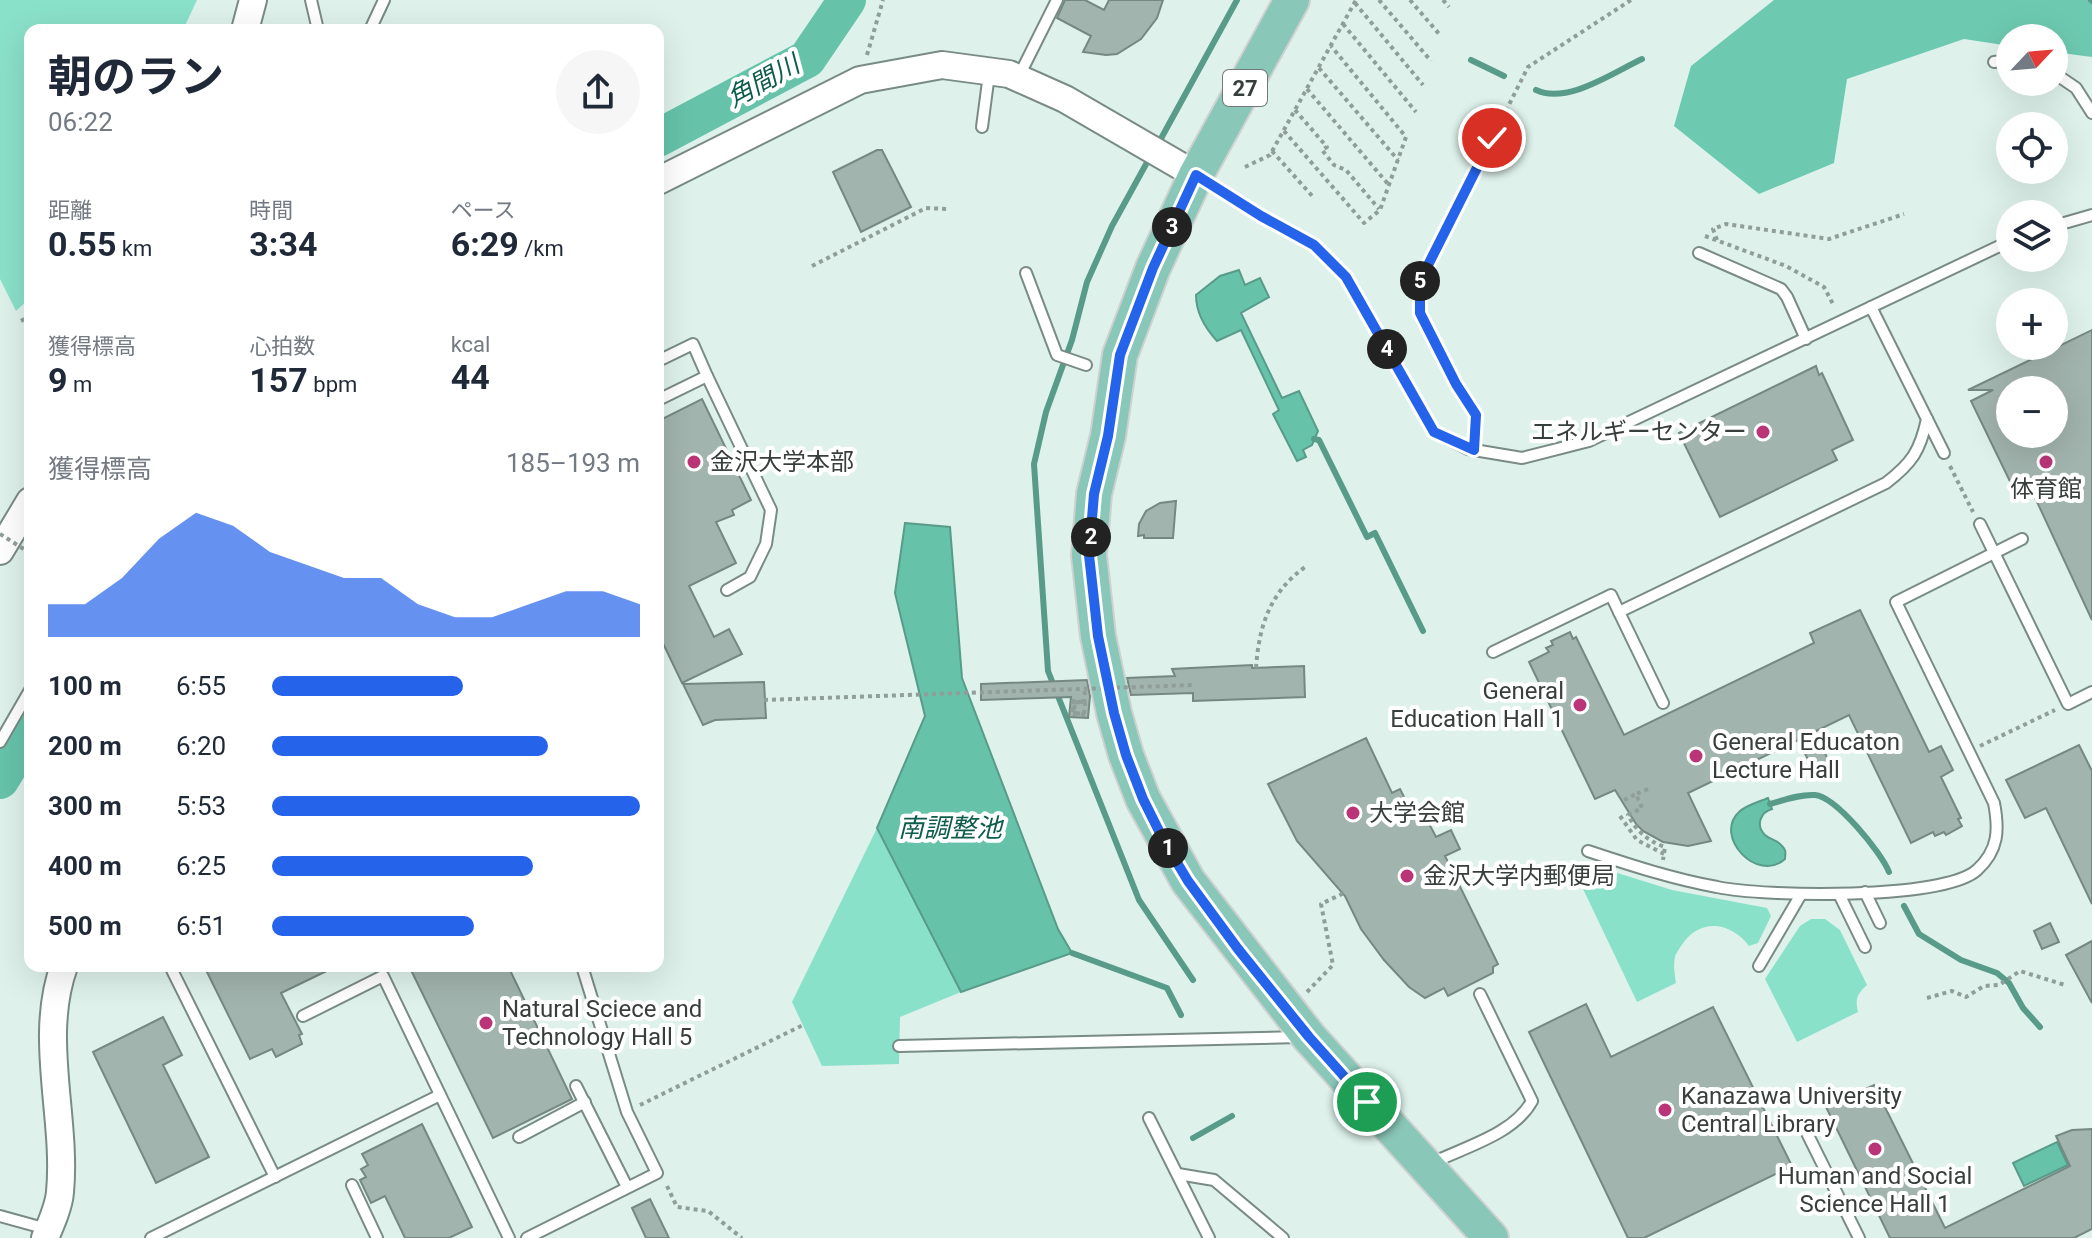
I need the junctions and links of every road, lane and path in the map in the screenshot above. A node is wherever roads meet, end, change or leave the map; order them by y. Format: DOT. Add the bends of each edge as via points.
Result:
graph roads {
  1 [pos="253,0"];
  2 [pos="311,0"];
  3 [pos="384,0"];
  4 [pos="883,0"];
  5 [pos="1057,0"];
  6 [pos="1292,0"];
  7 [pos="1379,0"];
  8 [pos="1410,0"];
  9 [pos="1443,0"];
  10 [pos="1631,0"];
  11 [pos="1356,1"];
  12 [pos="1449,7"];
  13 [pos="247,24"];
  14 [pos="317,24"];
  15 [pos="373,24"];
  16 [pos="1343,24"];
  17 [pos="1440,35"];
  18 [pos="1331,46"];
  19 [pos="1431,61"];
  20 [pos="1319,68"];
  21 [pos="989,72"];
  22 [pos="1018,78"];
  23 [pos="860,80"];
  24 [pos="2068,83"];
  25 [pos="1423,85"];
  26 [pos="1307,89"];
  27 [pos="1295,110"];
  28 [pos="1416,112"];
  29 [pos="2092,113"];
  30 [pos="982,127"];
  31 [pos="1284,131"];
  32 [pos="1272,151"];
  33 [pos="1398,160"];
  34 [pos="1245,167"];
  35 [pos="1196,175"];
  36 [pos="664,178"];
  37 [pos="1389,185"];
  38 [pos="1314,198"];
  39 [pos="947,209"];
  40 [pos="1380,210"];
  41 [pos="1904,214"];
  42 [pos="2092,215"];
  43 [pos="2068,222"];
  44 [pos="1705,236"];
  45 [pos="1717,240"];
  46 [pos="1996,248"];
  47 [pos="1699,253"];
  48 [pos="812,266"];
  49 [pos="1026,273"];
  50 [pos="1834,306"];
  51 [pos="1871,307"];
  52 [pos="24,319"];
  53 [pos="21,321"];
  54 [pos="1806,339"];
  55 [pos="664,358"];
  56 [pos="1082,364"];
  57 [pos="707,376"];
  58 [pos="664,397"];
  59 [pos="1927,419"];
  60 [pos="1474,450"];
  61 [pos="1944,453"];
  62 [pos="24,511"];
  63 [pos="1980,524"];
  64 [pos="0,534"];
  65 [pos="2022,539"];
  66 [pos="24,549"];
  67 [pos="0,551"];
  68 [pos="1994,554"];
  69 [pos="1308,565"];
  70 [pos="727,590"];
  71 [pos="1619,612"];
  72 [pos="1493,652"];
  73 [pos="1256,668"];
  74 [pos="1193,685"];
  75 [pos="1085,689"];
  76 [pos="2092,692"];
  77 [pos="24,700"];
  78 [pos="764,700"];
  79 [pos="1087,703"];
  80 [pos="1663,703"];
  81 [pos="2068,704"];
  82 [pos="0,742"];
  83 [pos="1969,752"];
  84 [pos="1648,789"];
  85 [pos="1636,794"];
  86 [pos="1624,800"];
  87 [pos="1620,816"];
  88 [pos="1588,851"];
  89 [pos="1664,854"];
  90 [pos="1660,874"];
  91 [pos="1865,892"];
  92 [pos="1344,893"];
  93 [pos="1839,894"];
  94 [pos="1800,896"];
  95 [pos="1880,923"];
  96 [pos="1865,947"];
  97 [pos="1759,966"];
  98 [pos="62,972"];
  99 [pos="173,972"];
  100 [pos="584,972"];
  101 [pos="2065,985"];
  102 [pos="1480,994"];
  103 [pos="1304,996"];
  104 [pos="1927,998"];
  105 [pos="303,1016"];
  106 [pos="803,1025"];
  107 [pos="1309,1037"];
  108 [pos="899,1046"];
  109 [pos="576,1086"];
  110 [pos="440,1095"];
  111 [pos="585,1102"];
  112 [pos="627,1112"];
  113 [pos="1149,1118"];
  114 [pos="1803,1125"];
  115 [pos="519,1137"];
  116 [pos="1425,1166"];
  117 [pos="657,1173"];
  118 [pos="1178,1174"];
  119 [pos="275,1177"];
  120 [pos="352,1185"];
  121 [pos="627,1187"];
  122 [pos="0,1216"];
  123 [pos="47,1234"];
  124 [pos="151,1238"];
  125 [pos="377,1238"];
  126 [pos="509,1238"];
  127 [pos="527,1238"];
  128 [pos="742,1238"];
  129 [pos="1209,1238"];
  130 [pos="1283,1238"];
  131 [pos="1491,1238"];
  132 [pos="1859,1238"];
  1 -- 13 [label="street"];
  2 -- 14 [label="lane"];
  3 -- 15 [label="lane"];
  4 -- 23 [label="path"];
  5 -- 22 [label="lane"];
  6 -- 35 [label="main road, 27"];
  7 -- 19 [label="path"];
  8 -- 17 [label="path"];
  9 -- 12 [label="path"];
  10 -- 60 [label="path" via="1528,67 1420,281 1420,313 1476,415"];
  11 -- 16 [label="path"];
  11 -- 25 [label="path"];
  16 -- 18 [label="path"];
  16 -- 28 [label="path"];
  18 -- 20 [label="path"];
  18 -- 33 [label="path" via="1406,137"];
  20 -- 26 [label="path"];
  20 -- 33 [label="path"];
  21 -- 22 [label="street"];
  21 -- 23 [label="street" via="942,65"];
  21 -- 30 [label="lane"];
  22 -- 35 [label="street" via="1065,99"];
  23 -- 36 [label="street"];
  24 -- 29 [label="lane"];
  26 -- 27 [label="path"];
  26 -- 37 [label="path"];
  27 -- 31 [label="path"];
  27 -- 40 [label="path" via="1327,147 1322,150 1334,165 1346,170"];
  31 -- 32 [label="path"];
  31 -- 40 [label="path" via="1364,223"];
  32 -- 34 [label="path"];
  32 -- 38 [label="path"];
  33 -- 37 [label="path"];
  35 -- 60 [label="lane" via="1314,245 1346,277 1434,432"];
  35 -- 107 [label="main road, 27" via="1120,355 1089,555 1098,636 1126,755 1164,841 1188,881"];
  37 -- 40 [label="path"];
  39 -- 48 [label="path" via="926,208"];
  41 -- 45 [label="path" via="1829,239 1726,224 1713,229"];
  42 -- 43 [label="lane"];
  44 -- 45 [label="path"];
  45 -- 50 [label="path" via="1824,287"];
  46 -- 51 [label="lane"];
  47 -- 54 [label="lane" via="1781,289"];
  49 -- 56 [label="lane" via="1057,355"];
  51 -- 54 [label="lane"];
  51 -- 59 [label="lane"];
  52 -- 53 [label="path"];
  54 -- 60 [label="lane" via="1589,441 1522,458"];
  55 -- 57 [label="lane" via="693,344"];
  57 -- 58 [label="lane"];
  57 -- 70 [label="lane" via="771,510 766,544 750,577"];
  59 -- 61 [label="lane"];
  59 -- 71 [label="lane" via="1915,455 1886,483"];
  61 -- 63 [label="path"];
  62 -- 67 [label="street"];
  63 -- 68 [label="lane"];
  64 -- 66 [label="path, bridge"];
  65 -- 68 [label="lane"];
  68 -- 81 [label="lane"];
  68 -- 83 [label="lane" via="1896,602"];
  69 -- 73 [label="path" via="1286,582 1269,606"];
  71 -- 72 [label="lane" via="1611,595"];
  71 -- 80 [label="lane"];
  74 -- 75 [label="path, bridge"];
  75 -- 78 [label="path, bridge"];
  75 -- 79 [label="path, bridge"];
  76 -- 81 [label="lane"];
  77 -- 82 [label="lane"];
  79 -- 79 [label="path" via="1073,701 1072,714 1085,715 1086,702 1074,702 1073,713 1084,714 1085,703 1075,702 1074,713 1084,713"];
  81 -- 83 [label="path"];
  83 -- 91 [label="lane" via="1994,803 1999,829 1977,871 1948,884"];
  84 -- 85 [label="path"];
  85 -- 86 [label="path"];
  85 -- 89 [label="path" via="1642,808 1628,815 1646,837 1665,847"];
  87 -- 89 [label="path" via="1637,840"];
  88 -- 90 [label="lane"];
  89 -- 90 [label="path"];
  90 -- 94 [label="lane" via="1719,888"];
  91 -- 93 [label="lane"];
  91 -- 95 [label="lane"];
  92 -- 103 [label="path" via="1321,904 1333,965"];
  93 -- 94 [label="lane"];
  93 -- 96 [label="lane"];
  94 -- 97 [label="lane"];
  98 -- 123 [label="street" via="53,1045 60,1194"];
  99 -- 119 [label="lane"];
  100 -- 112 [label="lane"];
  101 -- 104 [label="path" via="2018,972 1966,997 1952,991"];
  102 -- 116 [label="lane" via="1532,1101 1524,1116"];
  105 -- 110 [label="lane" via="383,976"];
  106 -- 112 [label="path"];
  107 -- 108 [label="lane"];
  107 -- 116 [label="main road, 27"];
  109 -- 111 [label="lane"];
  110 -- 119 [label="lane"];
  110 -- 126 [label="lane"];
  111 -- 115 [label="lane"];
  111 -- 121 [label="lane"];
  112 -- 117 [label="lane"];
  113 -- 118 [label="lane"];
  114 -- 132 [label="lane"];
  116 -- 131 [label="main road, 27"];
  117 -- 121 [label="lane"];
  117 -- 128 [label="path" via="677,1207 708,1211"];
  118 -- 129 [label="lane"];
  118 -- 130 [label="lane" via="1214,1180"];
  119 -- 124 [label="lane"];
  120 -- 125 [label="lane"];
  121 -- 127 [label="lane"];
  122 -- 123 [label="lane"];
}
